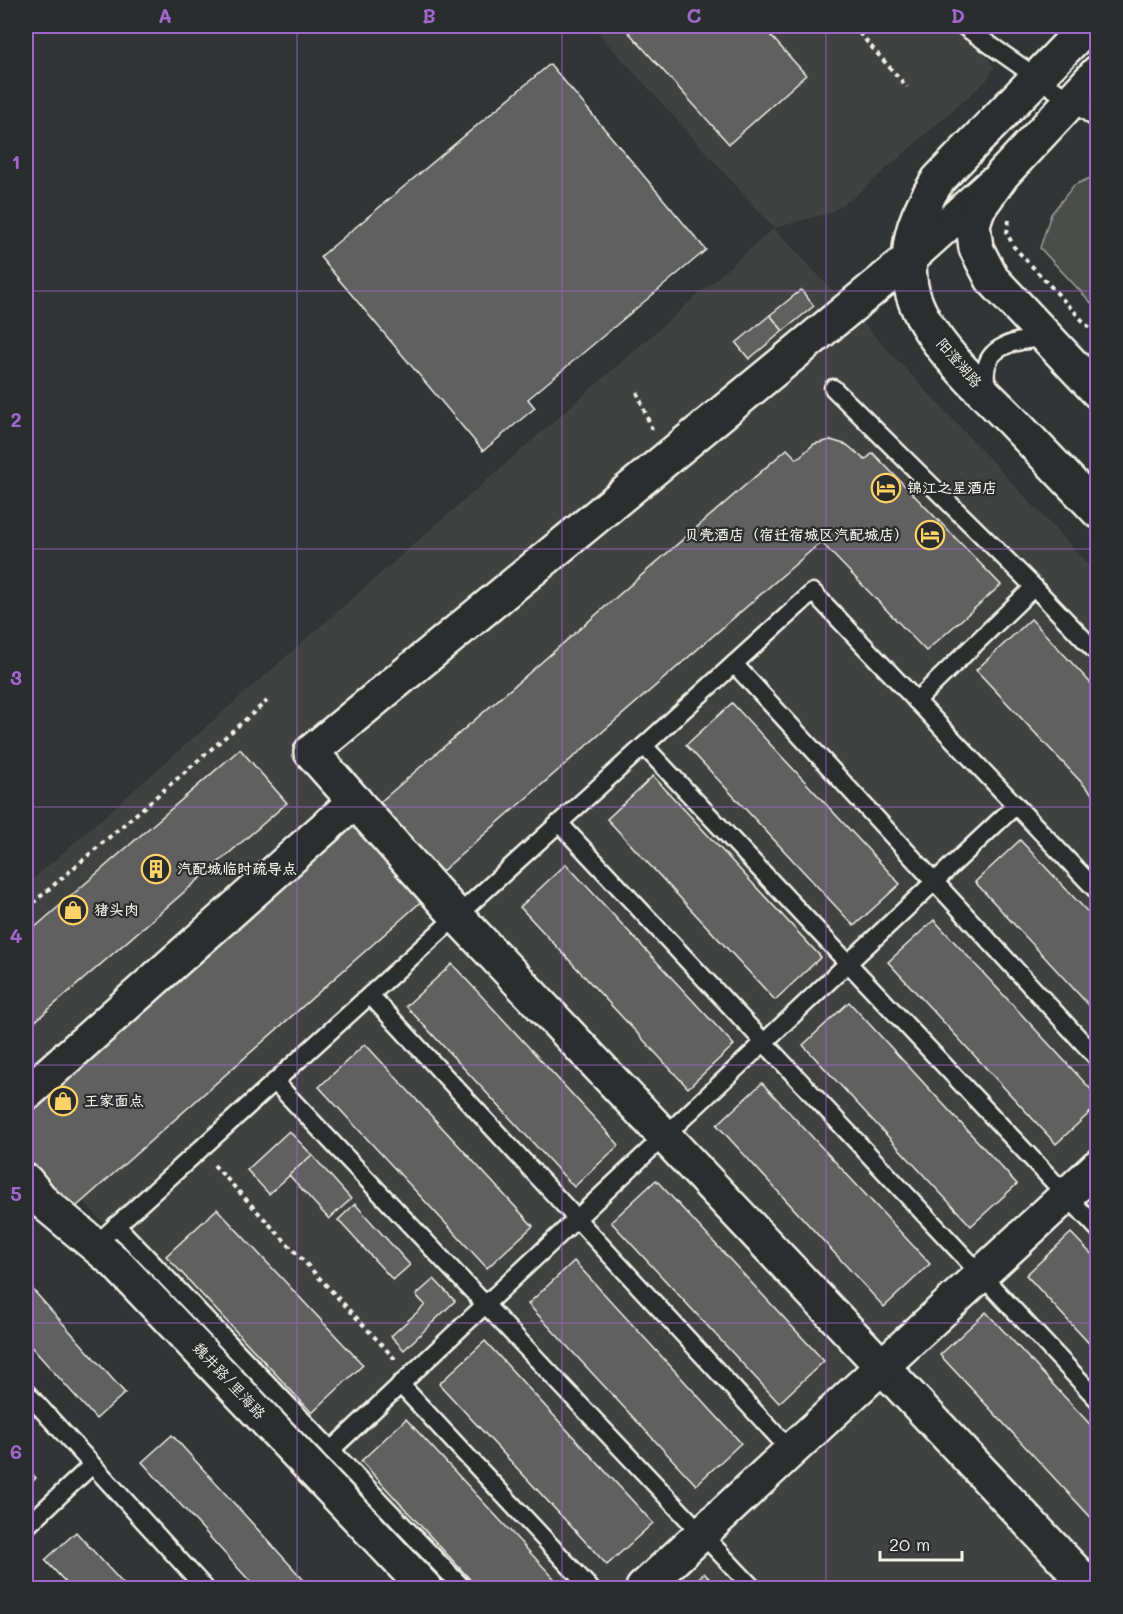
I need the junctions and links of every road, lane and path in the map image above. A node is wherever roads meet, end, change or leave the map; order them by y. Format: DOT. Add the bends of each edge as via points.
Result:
graph roads {
  1 [pos="853,26"];
  2 [pos="963,26"];
  3 [pos="1086,26"];
  4 [pos="1098,33"];
  5 [pos="1098,72"];
  6 [pos="1036,77"];
  7 [pos="908,87"];
  8 [pos="1071,101"];
  9 [pos="1098,120"];
  10 [pos="1004,174"];
  11 [pos="1011,211"];
  12 [pos="910,258"];
  13 [pos="1098,337"];
  14 [pos="1047,338"];
  15 [pos="833,388"];
  16 [pos="637,392"];
  17 [pos="1098,392"];
  18 [pos="990,397"];
  19 [pos="664,461"];
  20 [pos="1098,511"];
  21 [pos="1034,587"];
  22 [pos="1098,654"];
  23 [pos="734,664"];
  24 [pos="267,701"];
  25 [pos="916,701"];
  26 [pos="644,746"];
  27 [pos="355,801"];
  28 [pos="1016,805"];
  29 [pos="559,824"];
  30 [pos="934,882"];
  31 [pos="1098,892"];
  32 [pos="26,909"];
  33 [pos="457,916"];
  34 [pos="848,963"];
  35 [pos="370,995"];
  36 [pos="764,1042"];
  37 [pos="1098,1059"];
  38 [pos="274,1082"];
  39 [pos="26,1094"];
  40 [pos="664,1136"];
  41 [pos="200,1150"];
  42 [pos="1098,1166"];
  43 [pos="26,1181"];
  44 [pos="1066,1195"];
  45 [pos="576,1219"];
  46 [pos="1098,1229"];
  47 [pos="106,1235"];
  48 [pos="981,1274"];
  49 [pos="485,1304"];
  50 [pos="882,1367"];
  51 [pos="405,1379"];
  52 [pos="26,1392"];
  53 [pos="1098,1400"];
  54 [pos="331,1450"];
  55 [pos="791,1451"];
  56 [pos="92,1465"];
  57 [pos="26,1527"];
  58 [pos="701,1534"];
  59 [pos="205,1588"];
  60 [pos="425,1588"];
  61 [pos="462,1588"];
  62 [pos="590,1588"];
  63 [pos="643,1588"];
  64 [pos="753,1588"];
  65 [pos="1091,1588"];
  1 -- 7 [label="path"];
  2 -- 6 [label="lane"];
  3 -- 4 [label="street"];
  3 -- 6 [label="street, 阳澄湖路"];
  5 -- 8 [label="street"];
  6 -- 8 [label="lane"];
  6 -- 12 [label="street, 阳澄湖路" via="939,180 913,228"];
  8 -- 9 [label="lane"];
  8 -- 10 [label="street"];
  10 -- 12 [label="street"];
  10 -- 14 [label="street" via="978,209 973,224 976,248 992,279"];
  11 -- 13 [label="path" via="1007,233 1014,247"];
  12 -- 18 [label="street, 阳澄湖路" via="910,281 920,311 942,348"];
  12 -- 19 [label="street"];
  14 -- 17 [label="street"];
  14 -- 18 [label="lane" via="1016,341 994,353 984,376"];
  15 -- 21 [label="lane"];
  16 -- 19 [label="path"];
  18 -- 20 [label="street, 阳澄湖路"];
  19 -- 27 [label="street" via="311,752"];
  21 -- 22 [label="lane"];
  21 -- 25 [label="lane"];
  23 -- 25 [label="lane" via="813,592"];
  23 -- 26 [label="lane"];
  23 -- 30 [label="lane"];
  24 -- 32 [label="path"];
  25 -- 28 [label="lane"];
  26 -- 29 [label="lane"];
  26 -- 34 [label="lane"];
  27 -- 33 [label="street"];
  27 -- 39 [label="street"];
  28 -- 30 [label="lane"];
  28 -- 31 [label="lane"];
  29 -- 33 [label="lane"];
  29 -- 36 [label="lane"];
  30 -- 34 [label="lane"];
  30 -- 37 [label="lane"];
  33 -- 35 [label="lane"];
  33 -- 40 [label="street"];
  34 -- 36 [label="lane"];
  34 -- 44 [label="lane"];
  35 -- 38 [label="lane"];
  35 -- 45 [label="lane"];
  36 -- 40 [label="lane"];
  36 -- 48 [label="lane"];
  38 -- 41 [label="lane"];
  38 -- 49 [label="lane"];
  40 -- 45 [label="lane"];
  40 -- 50 [label="street"];
  41 -- 47 [label="lane"];
  41 -- 51 [label="path"];
  42 -- 44 [label="street"];
  43 -- 47 [label="street, 魏井路/里海路" via="43,1202"];
  44 -- 46 [label="lane"];
  44 -- 48 [label="street"];
  45 -- 49 [label="lane"];
  45 -- 55 [label="lane"];
  47 -- 54 [label="lane"];
  47 -- 60 [label="street, 魏井路/里海路" via="115,1262"];
  48 -- 50 [label="street"];
  48 -- 53 [label="lane"];
  49 -- 51 [label="lane"];
  49 -- 58 [label="lane"];
  50 -- 55 [label="street"];
  50 -- 65 [label="street"];
  51 -- 54 [label="lane"];
  51 -- 62 [label="lane"];
  52 -- 56 [label="lane"];
  54 -- 61 [label="lane"];
  55 -- 58 [label="street"];
  56 -- 57 [label="lane"];
  56 -- 59 [label="lane"];
  58 -- 63 [label="street"];
  58 -- 64 [label="lane"];
}
